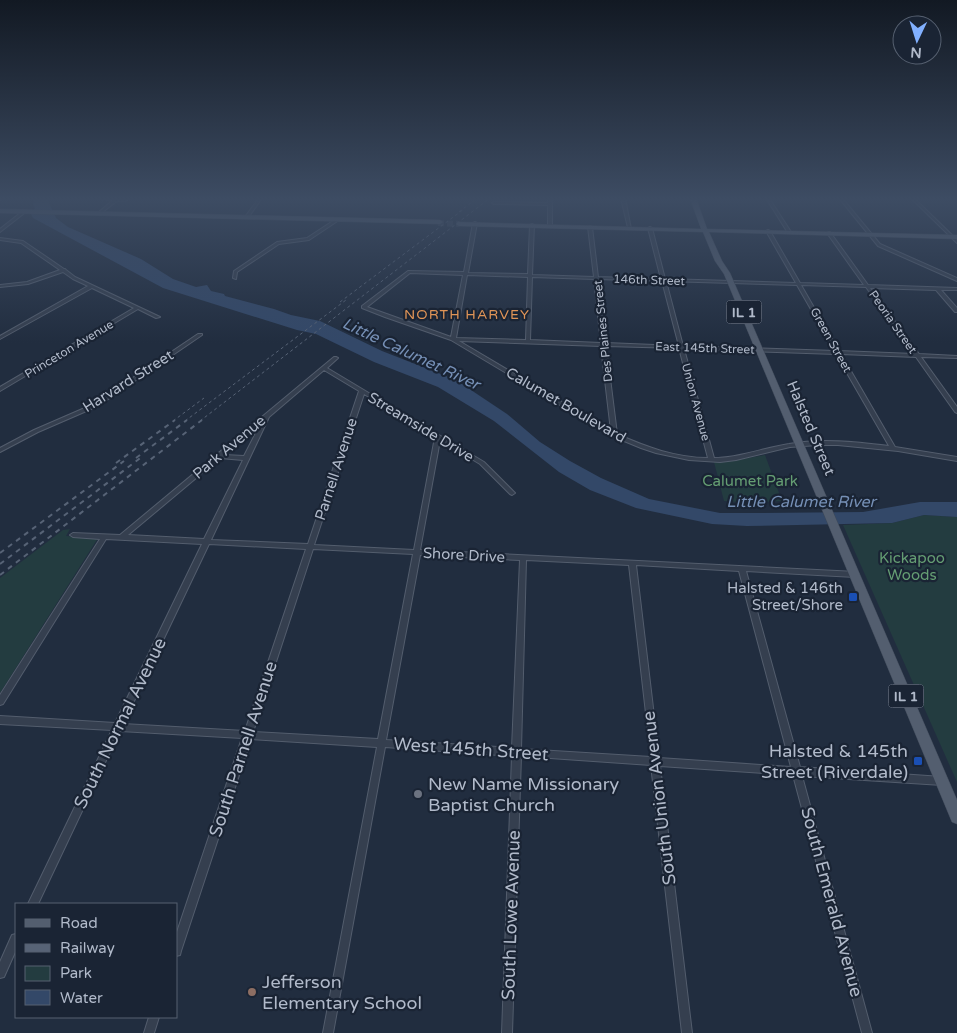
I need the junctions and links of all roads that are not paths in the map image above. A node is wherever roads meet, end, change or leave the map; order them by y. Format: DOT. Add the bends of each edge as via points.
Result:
graph roads {
  1 [pos="28,246"];
  2 [pos="273,246"];
  3 [pos="470,246"];
  4 [pos="531,246"];
  5 [pos="593,246"];
  6 [pos="655,246"];
  7 [pos="715,246"];
  8 [pos="777,246"];
  9 [pos="839,246"];
  10 [pos="882,246"];
  11 [pos="64,270"];
  12 [pos="465,274"];
  13 [pos="530,276"];
  14 [pos="235,278"];
  15 [pos="597,278"];
  16 [pos="664,280"];
  17 [pos="957,280"];
  18 [pos="731,282"];
  19 [pos="800,284"];
  20 [pos="0,286"];
  21 [pos="92,286"];
  22 [pos="868,286"];
  23 [pos="937,288"];
  24 [pos="957,289"];
  25 [pos="364,307"];
  26 [pos="138,308"];
  27 [pos="957,311"];
  28 [pos="158,317"];
  29 [pos="200,335"];
  30 [pos="0,338"];
  31 [pos="453,339"];
  32 [pos="528,342"];
  33 [pos="604,344"];
  34 [pos="681,347"];
  35 [pos="760,350"];
  36 [pos="837,353"];
  37 [pos="917,356"];
  38 [pos="957,357"];
  39 [pos="336,358"];
  40 [pos="324,368"];
  41 [pos="0,389"];
  42 [pos="362,391"];
  43 [pos="957,411"];
  44 [pos="267,415"];
  45 [pos="614,435"];
  46 [pos="438,437"];
  47 [pos="799,444"];
  48 [pos="893,449"];
  49 [pos="0,450"];
  50 [pos="218,456"];
  51 [pos="246,458"];
  52 [pos="711,459"];
  53 [pos="957,459"];
  54 [pos="512,493"];
  55 [pos="73,535"];
  56 [pos="104,536"];
  57 [pos="122,537"];
  58 [pos="207,542"];
  59 [pos="310,547"];
  60 [pos="416,552"];
  61 [pos="523,558"];
  62 [pos="632,563"];
  63 [pos="742,568"];
  64 [pos="854,574"];
  65 [pos="0,702"];
  66 [pos="0,720"];
  67 [pos="118,727"];
  68 [pos="248,735"];
  69 [pos="381,743"];
  70 [pos="516,753"];
  71 [pos="655,762"];
  72 [pos="796,770"];
  73 [pos="942,781"];
  74 [pos="957,817"];
  75 [pos="33,903"];
  76 [pos="15,941"];
  77 [pos="178,945"];
  78 [pos="0,973"];
  79 [pos="154,1018"];
  80 [pos="149,1033"];
  81 [pos="328,1033"];
  82 [pos="507,1033"];
  83 [pos="687,1033"];
  84 [pos="867,1033"];
  1 -- 11 [label="street"];
  2 -- 14 [label="street" via="235,272"];
  3 -- 12 [label="street"];
  4 -- 13 [label="street"];
  5 -- 15 [label="street, Des Plaines Street"];
  6 -- 16 [label="street, Union Avenue"];
  7 -- 18 [label="main road, Halsted Street / IL 1"];
  8 -- 19 [label="street, Green Street"];
  9 -- 22 [label="street, Peoria Street"];
  10 -- 17 [label="street"];
  11 -- 20 [label="street" via="28,283"];
  11 -- 21 [label="street"];
  12 -- 13 [label="street, 146th Street"];
  12 -- 25 [label="street, 146th Street" via="409,272"];
  12 -- 31 [label="street"];
  13 -- 15 [label="street, 146th Street"];
  13 -- 32 [label="street"];
  15 -- 16 [label="street, 146th Street"];
  15 -- 33 [label="street, Des Plaines Street"];
  16 -- 18 [label="street, 146th Street"];
  16 -- 34 [label="street, Union Avenue"];
  18 -- 19 [label="street, 146th Street"];
  18 -- 35 [label="main road, Halsted Street / IL 1"];
  19 -- 22 [label="street, 146th Street"];
  19 -- 36 [label="street, Green Street"];
  21 -- 26 [label="street"];
  21 -- 30 [label="street"];
  22 -- 23 [label="street, 146th Street"];
  22 -- 37 [label="street, Peoria Street"];
  23 -- 24 [label="street, 146th Street"];
  23 -- 27 [label="street"];
  25 -- 31 [label="street, Calumet Boulevard"];
  26 -- 28 [label="street"];
  26 -- 41 [label="street, Princeton Avenue"];
  29 -- 49 [label="street, Harvard Street" via="96,405"];
  31 -- 32 [label="street, East 145th Street"];
  31 -- 45 [label="street, Calumet Boulevard"];
  32 -- 33 [label="street, East 145th Street"];
  33 -- 34 [label="street, East 145th Street"];
  33 -- 45 [label="street, Des Plaines Street"];
  34 -- 35 [label="street, East 145th Street"];
  34 -- 52 [label="street, Union Avenue"];
  35 -- 36 [label="street, East 145th Street"];
  35 -- 47 [label="main road, Halsted Street / IL 1"];
  36 -- 37 [label="street, East 145th Street"];
  36 -- 48 [label="street, Green Street"];
  37 -- 38 [label="street, East 145th Street"];
  37 -- 43 [label="street, Peoria Street"];
  39 -- 40 [label="street, Park Avenue"];
  40 -- 42 [label="street, Streamside Drive"];
  40 -- 44 [label="street, Park Avenue"];
  42 -- 46 [label="street, Streamside Drive"];
  42 -- 59 [label="street, Parnell Avenue"];
  44 -- 50 [label="street, Park Avenue"];
  44 -- 51 [label="street, South Normal Avenue"];
  45 -- 52 [label="street, Calumet Boulevard" via="659,453 687,459"];
  46 -- 54 [label="street, Streamside Drive" via="482,464"];
  46 -- 60 [label="street"];
  47 -- 48 [label="street, Calumet Boulevard"];
  47 -- 52 [label="street, Calumet Boulevard" via="734,458"];
  47 -- 64 [label="main road, Halsted Street / IL 1"];
  48 -- 53 [label="street, Calumet Boulevard"];
  50 -- 51 [label="street"];
  50 -- 57 [label="street, Park Avenue"];
  51 -- 58 [label="street, South Normal Avenue"];
  55 -- 56 [label="street, Shore Drive"];
  56 -- 57 [label="street, Shore Drive"];
  56 -- 65 [label="street"];
  57 -- 58 [label="street, Shore Drive"];
  58 -- 59 [label="street, Shore Drive"];
  58 -- 67 [label="street, South Normal Avenue"];
  59 -- 60 [label="street, Shore Drive"];
  59 -- 68 [label="street, South Parnell Avenue"];
  60 -- 61 [label="street, Shore Drive"];
  60 -- 69 [label="street"];
  61 -- 62 [label="street, Shore Drive"];
  61 -- 70 [label="street, South Lowe Avenue"];
  62 -- 63 [label="street, Shore Drive"];
  62 -- 71 [label="street, South Union Avenue"];
  63 -- 64 [label="street, Shore Drive"];
  63 -- 72 [label="street, South Emerald Avenue"];
  64 -- 73 [label="main road, Halsted Street / IL 1"];
  66 -- 67 [label="street, West 145th Street"];
  67 -- 68 [label="street, West 145th Street"];
  67 -- 75 [label="street, South Normal Avenue"];
  68 -- 69 [label="street, West 145th Street"];
  68 -- 77 [label="street, South Parnell Avenue"];
  69 -- 70 [label="street, West 145th Street"];
  69 -- 81 [label="street"];
  70 -- 71 [label="street, West 145th Street"];
  70 -- 82 [label="street, South Lowe Avenue"];
  71 -- 72 [label="street, West 145th Street"];
  71 -- 83 [label="street, South Union Avenue"];
  72 -- 73 [label="street, West 145th Street"];
  72 -- 84 [label="street, South Emerald Avenue"];
  73 -- 74 [label="main road, Halsted Street / IL 1"];
  76 -- 78 [label="street"];
  79 -- 80 [label="street"];
}
